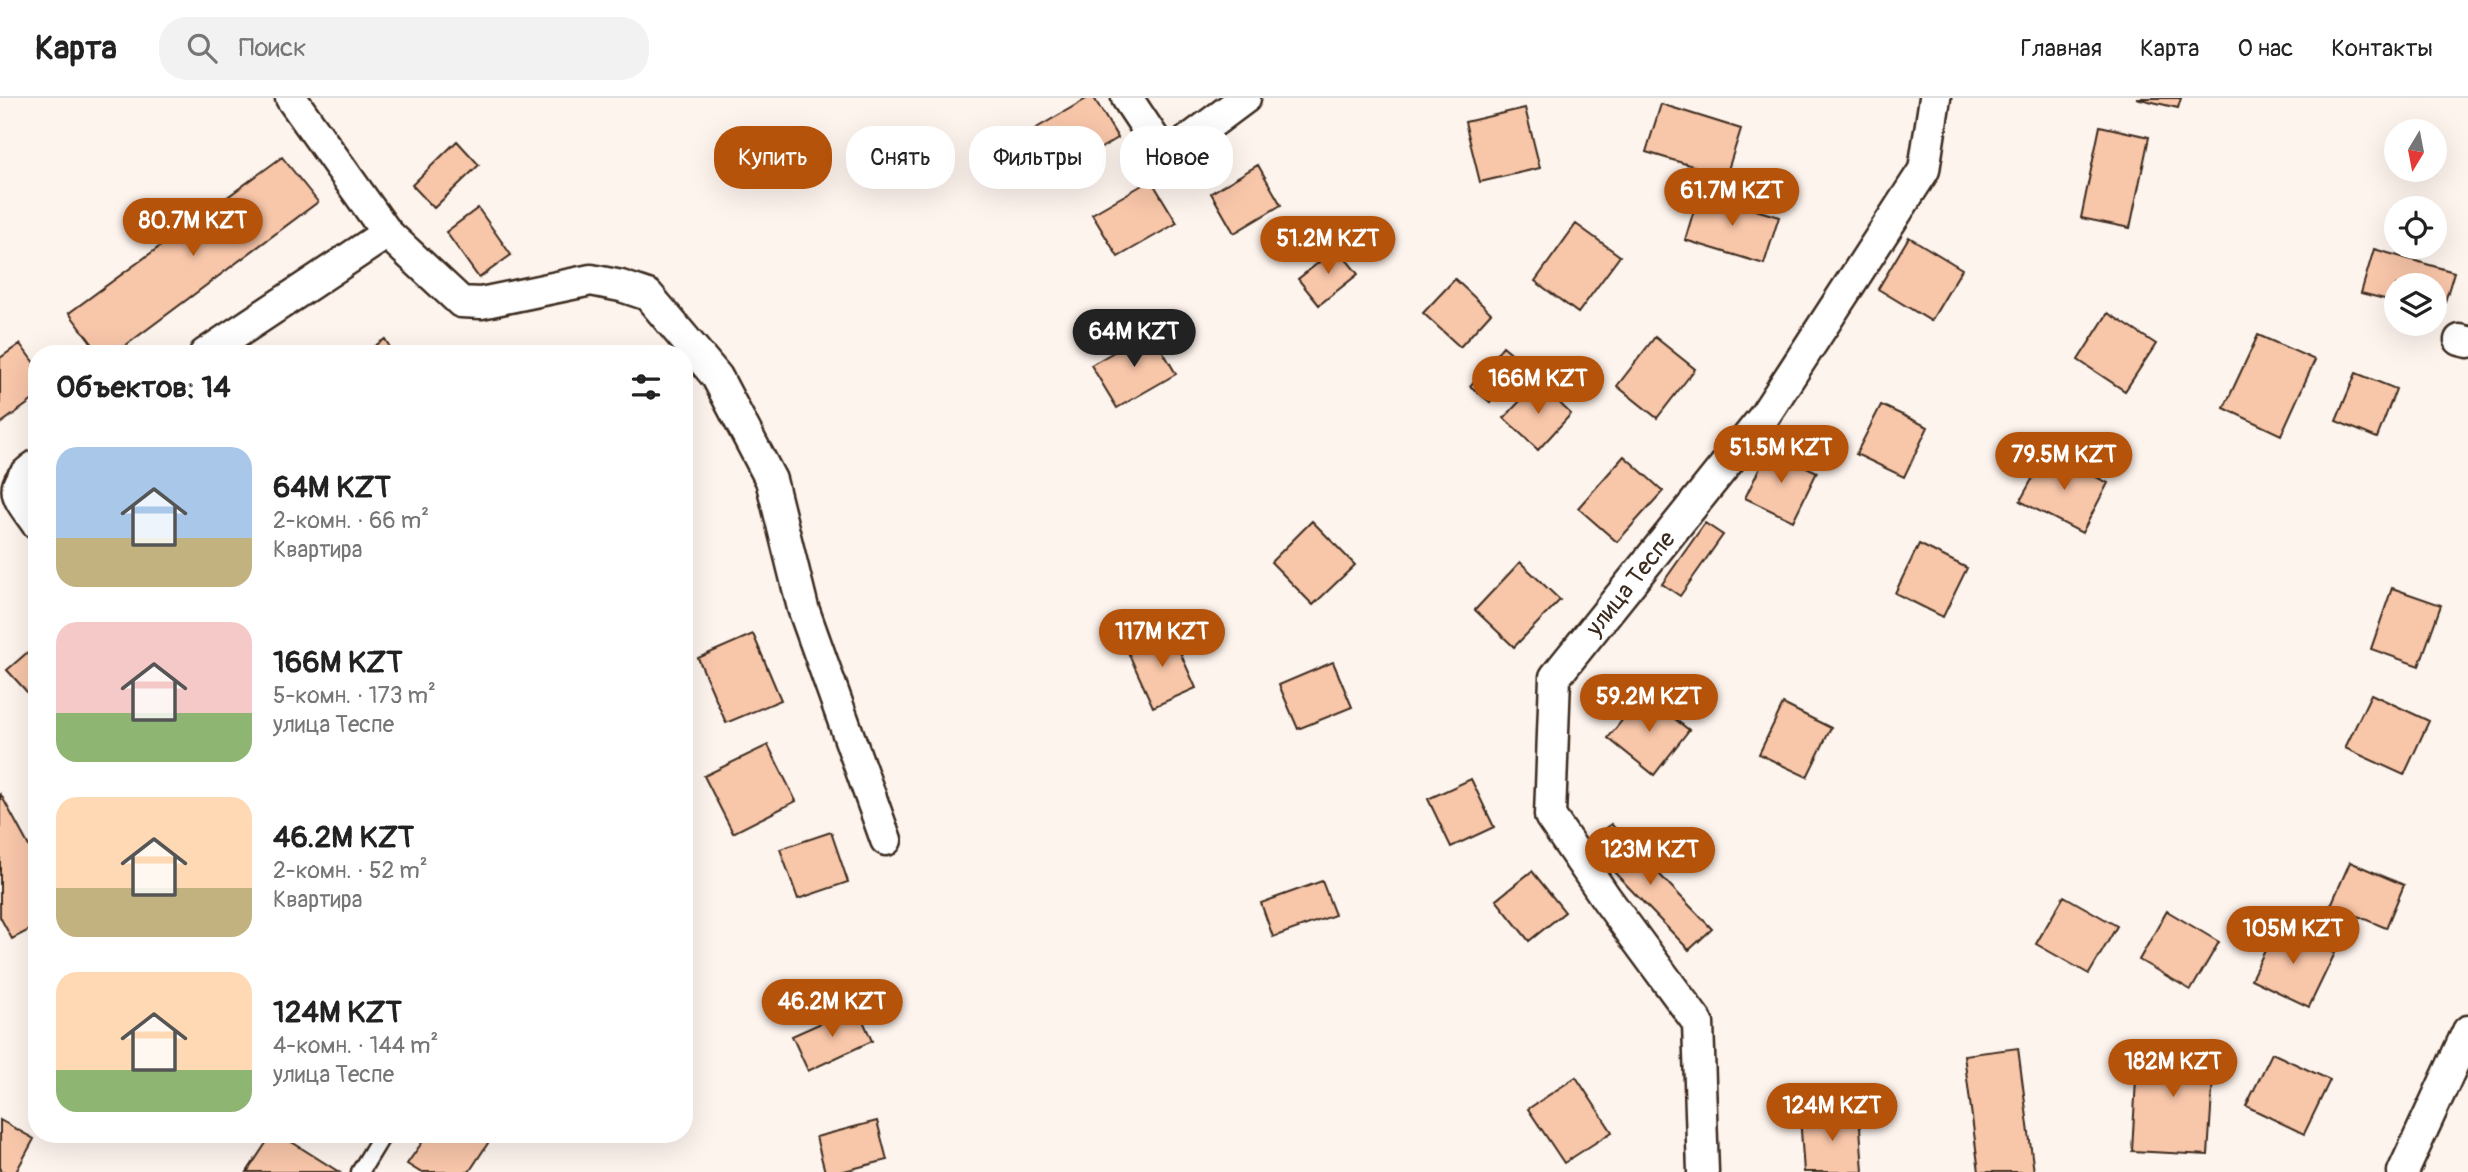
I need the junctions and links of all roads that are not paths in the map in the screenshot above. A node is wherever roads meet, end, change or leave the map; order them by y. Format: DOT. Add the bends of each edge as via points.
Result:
graph roads {
  1 [pos="291,98"];
  2 [pos="1127,98"];
  3 [pos="1245,98"];
  4 [pos="1935,98"];
  5 [pos="387,233"];
  6 [pos="219,345"];
  7 [pos="690,345"];
  8 [pos="693,348"];
  9 [pos="28,471"];
  10 [pos="28,510"];
  11 [pos="886,840"];
  12 [pos="2468,1031"];
  13 [pos="378,1143"];
  14 [pos="360,1172"];
  15 [pos="1703,1172"];
  16 [pos="2403,1172"];
  1 -- 5 [label="street"];
  2 -- 3 [label="street" via="1166,157"];
  4 -- 15 [label="street, улица Теспе" via="1924,170 1763,418 1555,677 1550,816 1698,1023"];
  5 -- 6 [label="street"];
  5 -- 7 [label="street" via="461,302 481,303 591,280 648,295"];
  8 -- 11 [label="street" via="717,377 771,480 803,608"];
  9 -- 10 [label="street" via="17,486"];
  12 -- 16 [label="street"];
  13 -- 14 [label="lane"];
}
